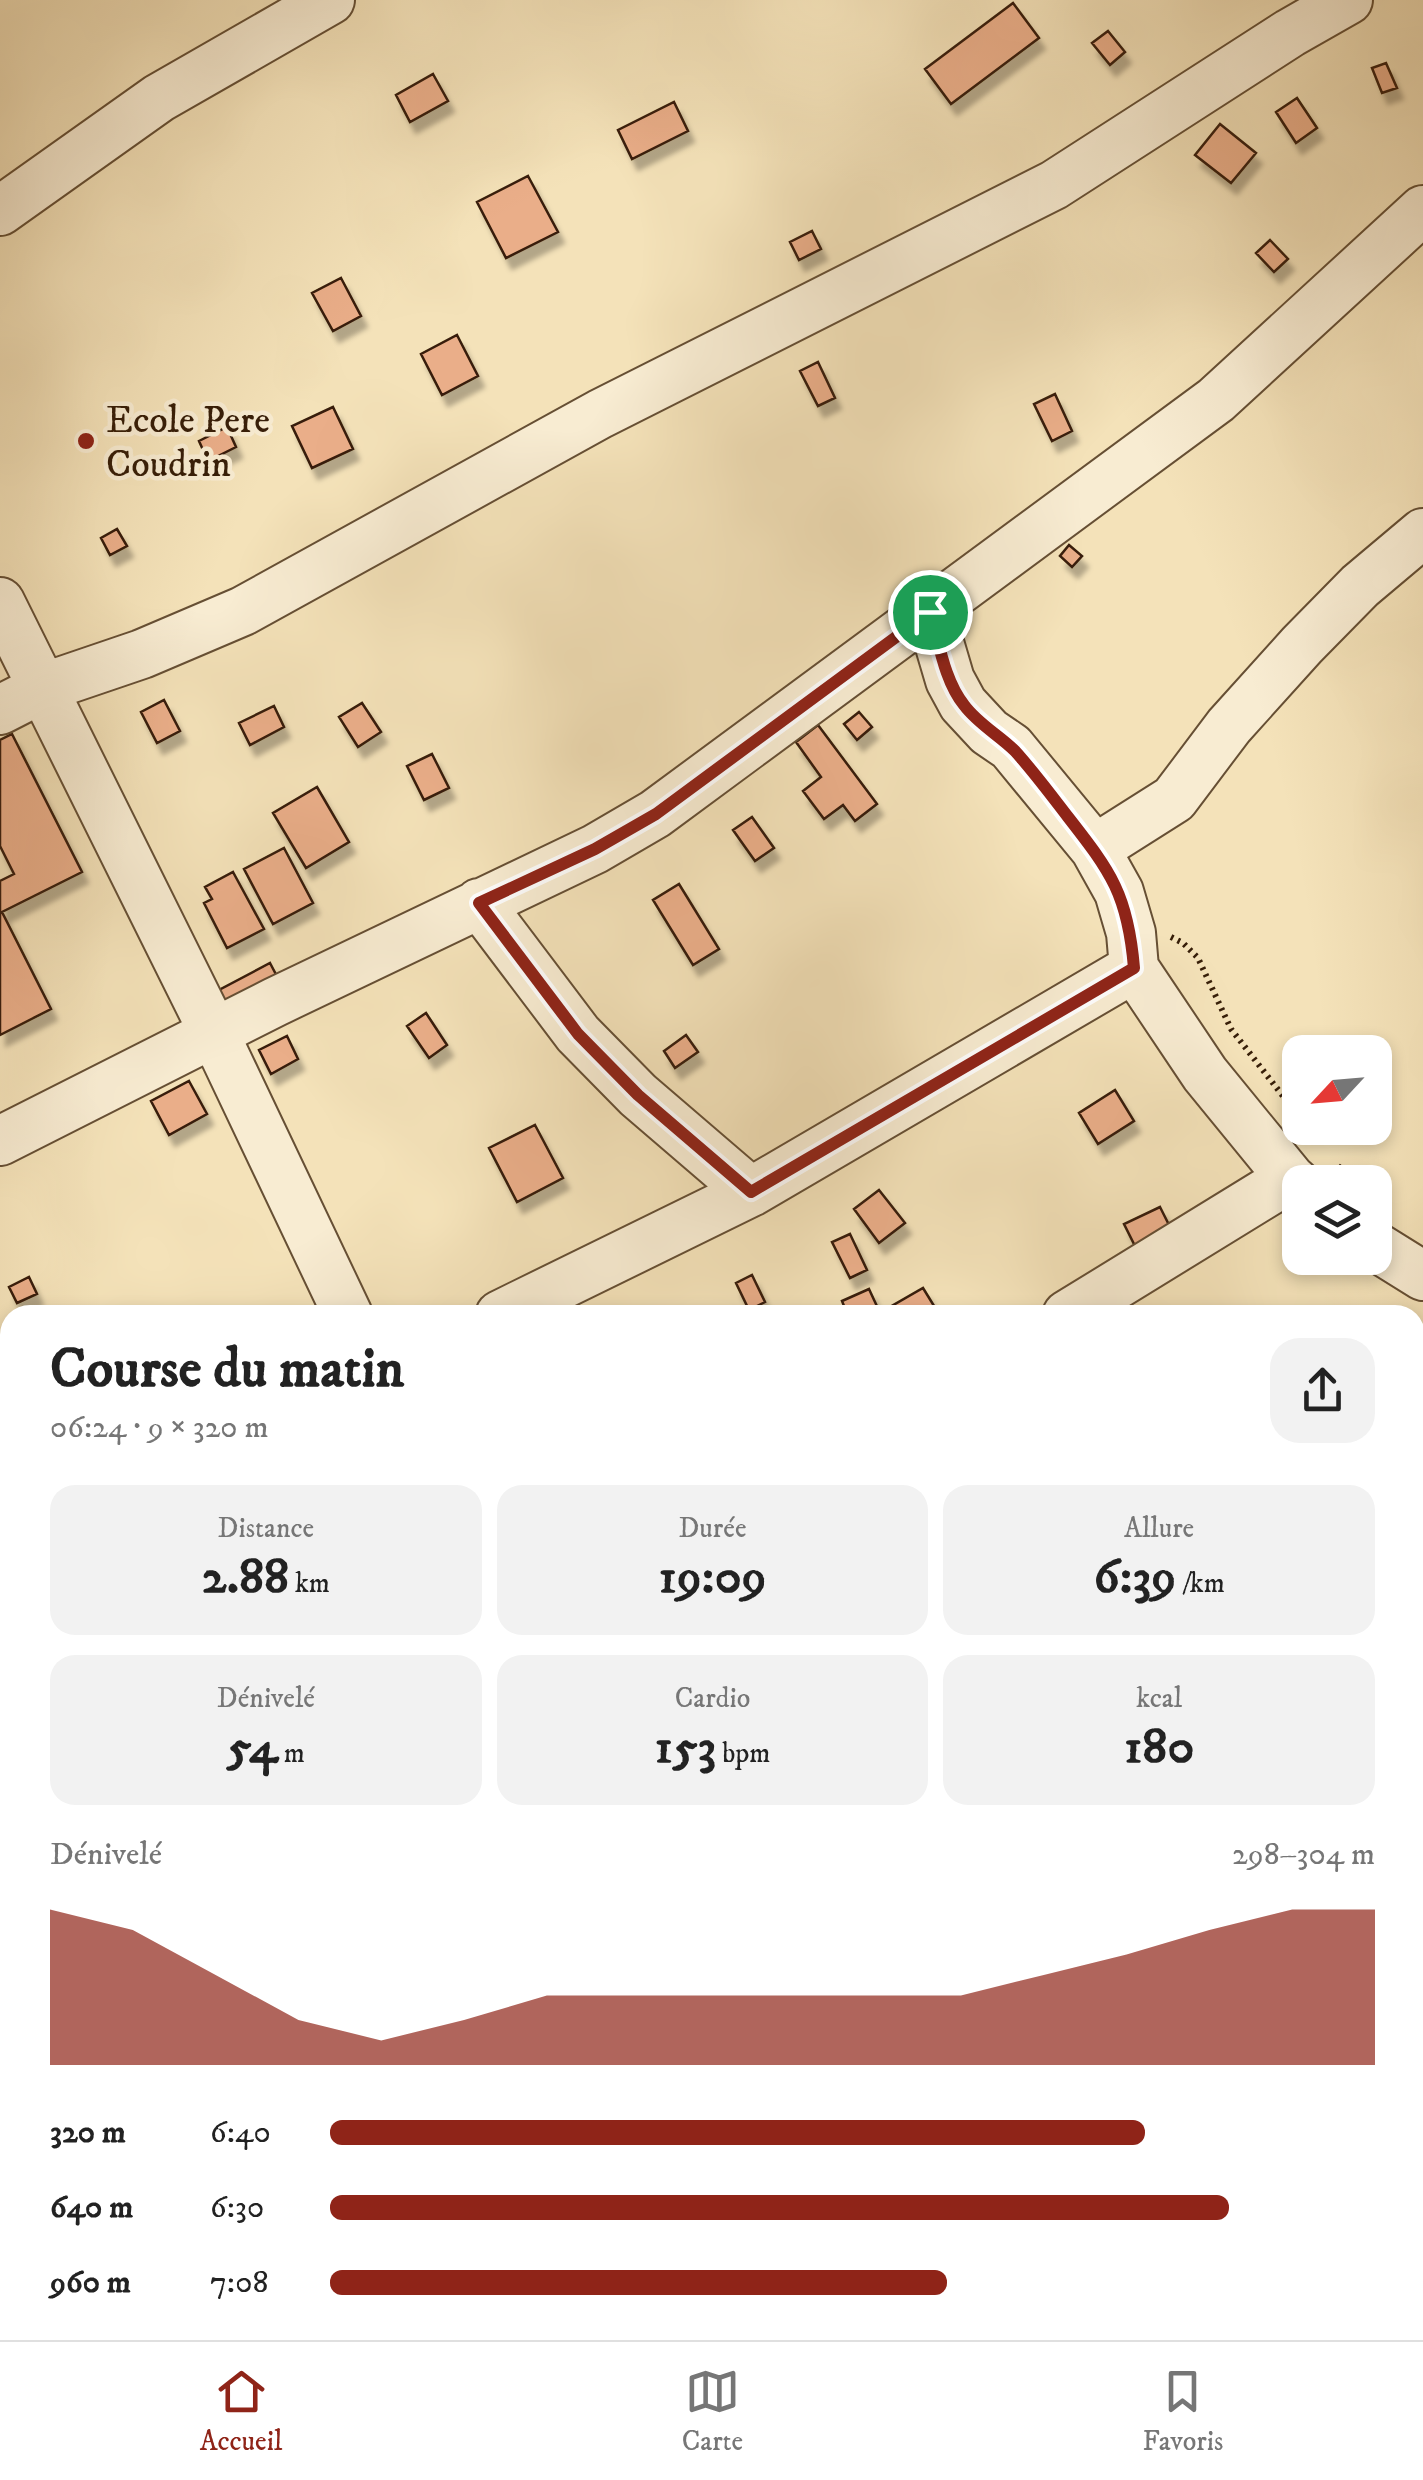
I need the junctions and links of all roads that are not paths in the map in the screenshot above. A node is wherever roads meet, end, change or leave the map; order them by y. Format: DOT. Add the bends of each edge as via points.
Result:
graph roads {
  1 [pos="330,0"];
  2 [pos="1348,0"];
  3 [pos="1423,210"];
  4 [pos="0,211"];
  5 [pos="1423,533"];
  6 [pos="0,602"];
  7 [pos="930,612"];
  8 [pos="45,687"];
  9 [pos="0,710"];
  10 [pos="1095,849"];
  11 [pos="479,903"];
  12 [pos="1133,950"];
  13 [pos="214,1033"];
  14 [pos="0,1141"];
  15 [pos="1282,1166"];
  16 [pos="1282,1190"];
  17 [pos="751,1192"];
  18 [pos="1392,1257"];
  19 [pos="1423,1276"];
  20 [pos="343,1305"];
  21 [pos="520,1305"];
  22 [pos="1084,1305"];
  1 -- 4 [label="street" via="159,98"];
  2 -- 8 [label="street" via="1054,185 600,414 243,611"];
  3 -- 7 [label="street" via="1216,400"];
  5 -- 10 [label="street" via="1302,645 1174,799"];
  6 -- 8 [label="street"];
  7 -- 10 [label="street" via="962,704 1012,748"];
  7 -- 11 [label="street" via="656,814"];
  8 -- 9 [label="street"];
  8 -- 13 [label="street"];
  10 -- 12 [label="street" via="1119,892"];
  11 -- 13 [label="street"];
  11 -- 17 [label="street" via="578,1034"];
  12 -- 15 [label="street" via="1205,1074"];
  12 -- 17 [label="street"];
  13 -- 14 [label="street"];
  13 -- 20 [label="street"];
  16 -- 22 [label="street"];
  17 -- 21 [label="street"];
  18 -- 19 [label="street"];
}
